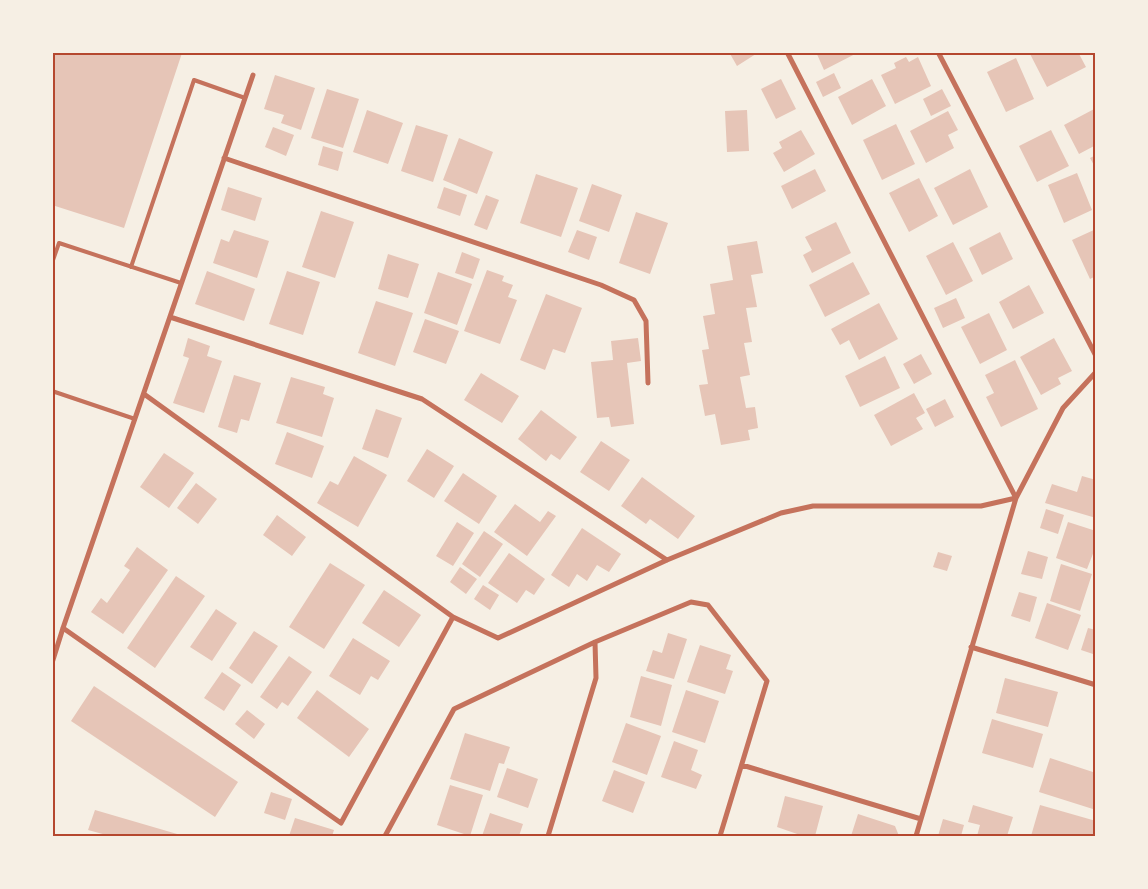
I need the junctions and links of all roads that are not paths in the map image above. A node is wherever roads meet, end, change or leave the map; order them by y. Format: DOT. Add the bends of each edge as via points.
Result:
graph roads {
  1 [pos="787,52"];
  2 [pos="938,52"];
  3 [pos="253,75"];
  4 [pos="245,98"];
  5 [pos="224,158"];
  6 [pos="52,263"];
  7 [pos="131,267"];
  8 [pos="181,283"];
  9 [pos="170,317"];
  10 [pos="1096,356"];
  11 [pos="1096,372"];
  12 [pos="648,384"];
  13 [pos="52,391"];
  14 [pos="144,394"];
  15 [pos="135,419"];
  16 [pos="1016,498"];
  17 [pos="667,560"];
  18 [pos="453,617"];
  19 [pos="63,628"];
  20 [pos="595,642"];
  21 [pos="971,647"];
  22 [pos="52,663"];
  23 [pos="1096,685"];
  24 [pos="742,765"];
  25 [pos="921,819"];
  26 [pos="385,836"];
  27 [pos="548,836"];
  28 [pos="720,836"];
  29 [pos="916,836"];
  1 -- 16 [label="street"];
  2 -- 10 [label="street"];
  3 -- 4 [label="street"];
  4 -- 5 [label="street"];
  4 -- 7 [label="lane" via="194,80"];
  5 -- 8 [label="street"];
  5 -- 12 [label="street" via="601,285 634,300 646,322"];
  6 -- 7 [label="lane" via="59,243"];
  7 -- 8 [label="lane"];
  8 -- 9 [label="street"];
  9 -- 14 [label="street"];
  9 -- 17 [label="street" via="422,399"];
  11 -- 16 [label="street" via="1063,408"];
  13 -- 15 [label="lane"];
  14 -- 15 [label="street"];
  14 -- 18 [label="street"];
  15 -- 19 [label="street"];
  16 -- 17 [label="street" via="981,506 813,506 781,514"];
  16 -- 21 [label="street"];
  17 -- 18 [label="street" via="498,638"];
  18 -- 19 [label="street" via="341,823"];
  19 -- 22 [label="street"];
  20 -- 24 [label="street" via="691,602 708,605 767,680"];
  20 -- 26 [label="street" via="454,709"];
  20 -- 27 [label="street" via="596,678"];
  21 -- 23 [label="street"];
  21 -- 25 [label="street"];
  24 -- 25 [label="street"];
  24 -- 28 [label="street"];
  25 -- 29 [label="street"];
}
